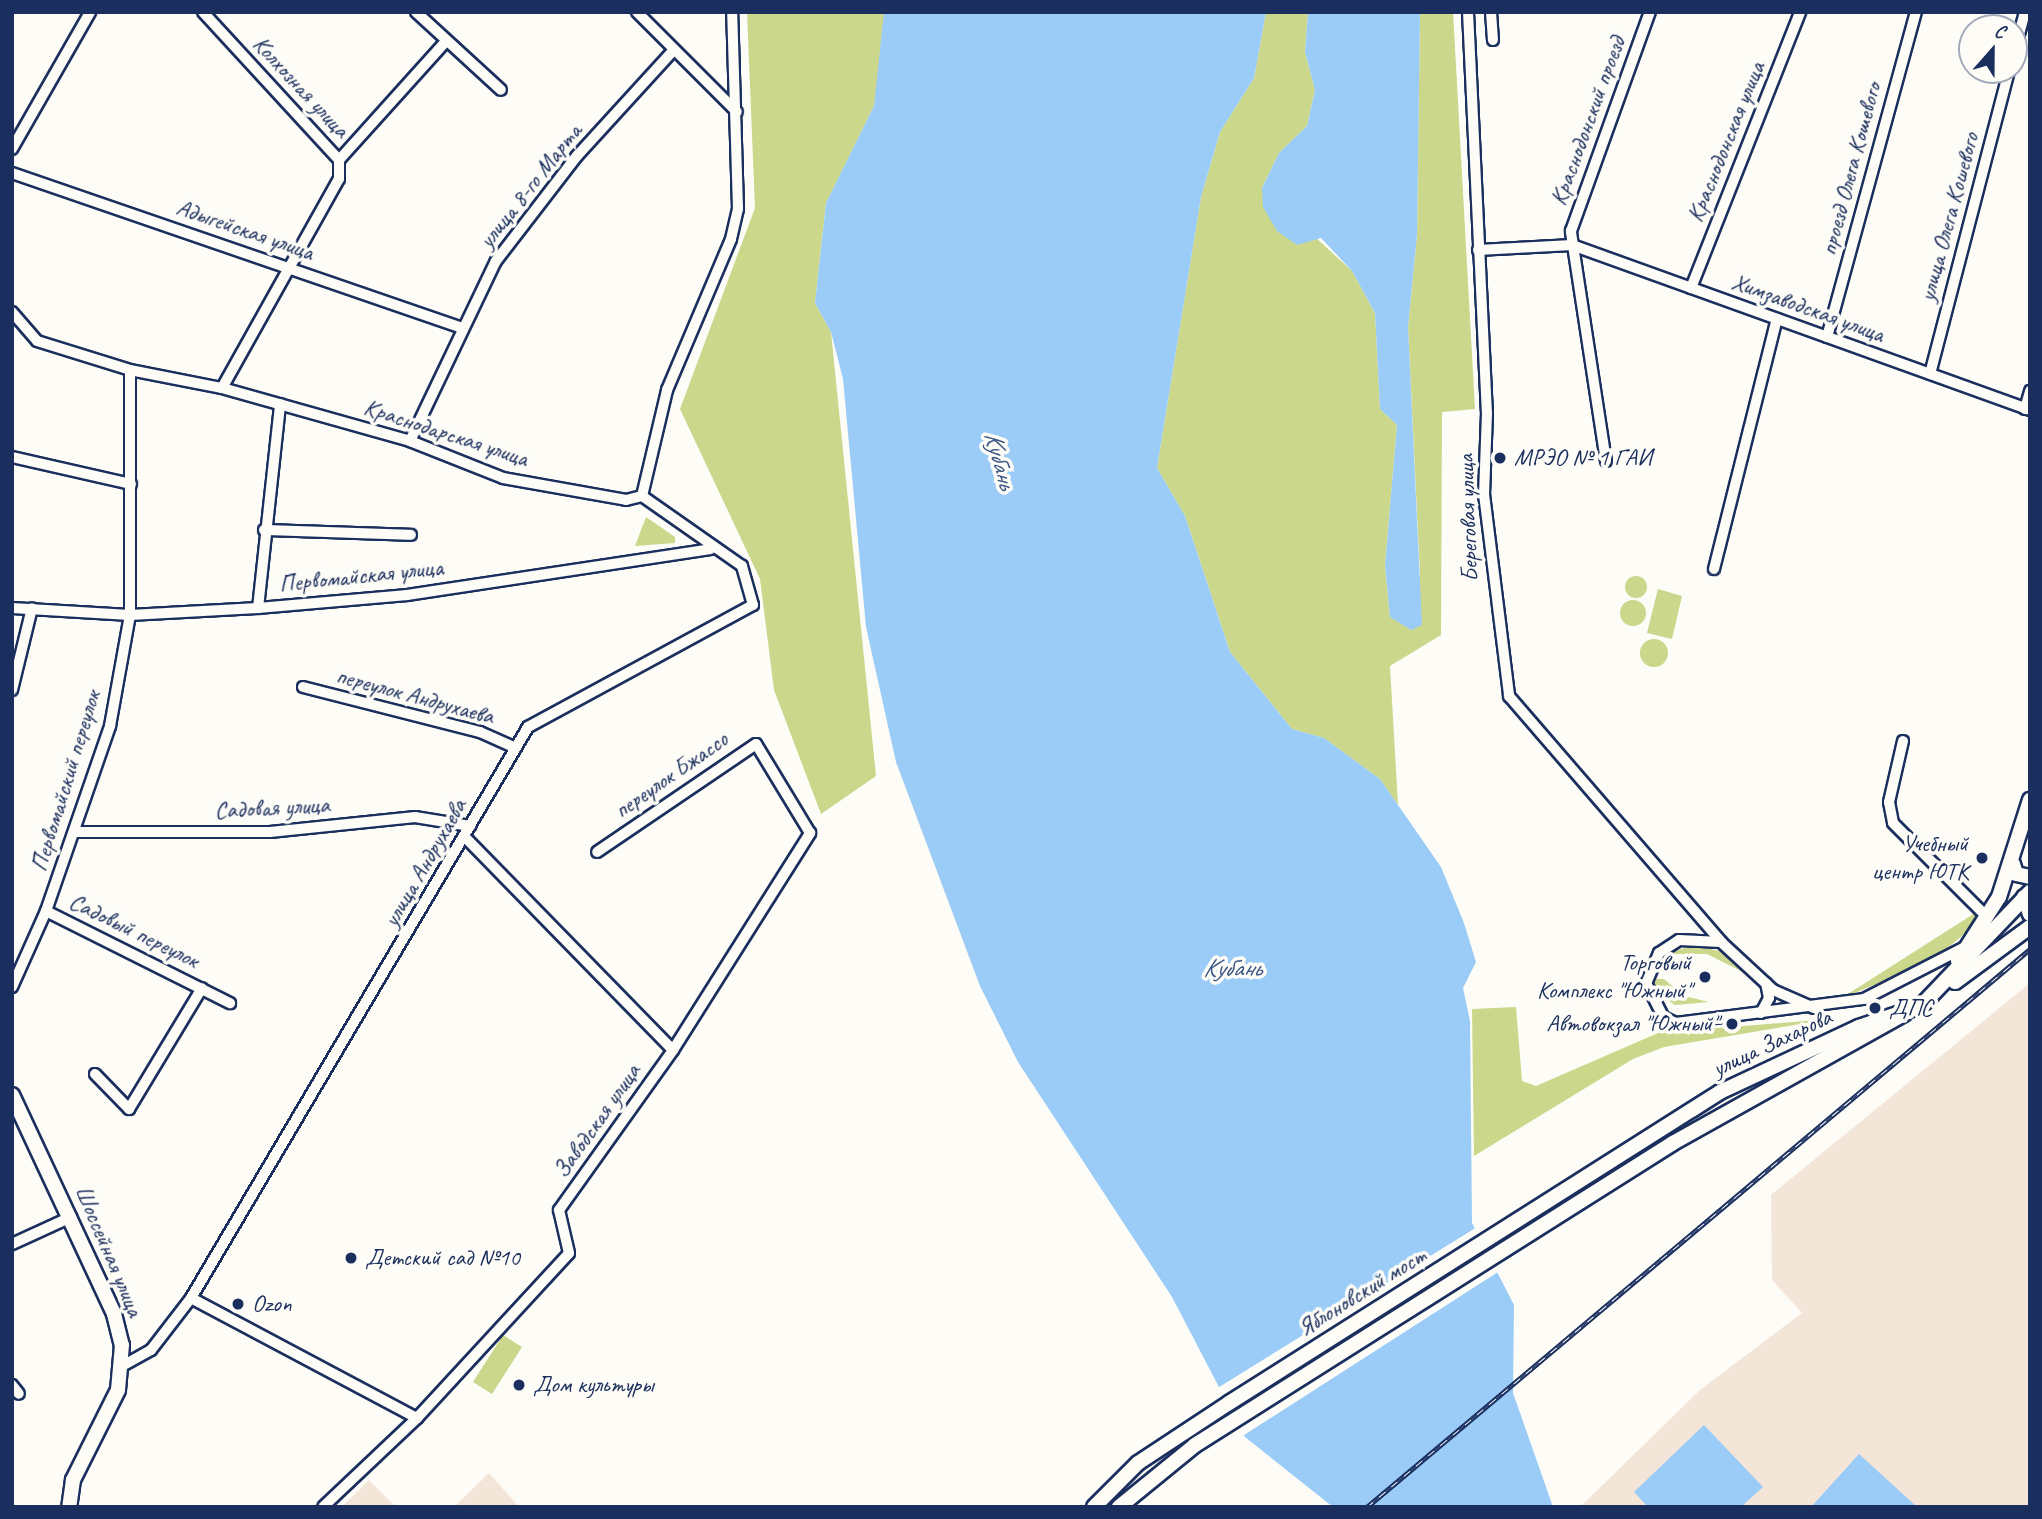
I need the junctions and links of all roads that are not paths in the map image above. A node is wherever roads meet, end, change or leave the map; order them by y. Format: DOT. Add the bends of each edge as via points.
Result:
graph roads {
  1 [pos="90,12"];
  2 [pos="203,12"];
  3 [pos="416,12"];
  4 [pos="637,12"];
  5 [pos="732,12"];
  6 [pos="1468,12"];
  7 [pos="1491,12"];
  8 [pos="1650,12"];
  9 [pos="1800,12"];
  10 [pos="1916,12"];
  11 [pos="1493,40"];
  12 [pos="446,41"];
  13 [pos="673,51"];
  14 [pos="2006,84"];
  15 [pos="501,90"];
  16 [pos="737,112"];
  17 [pos="12,149"];
  18 [pos="339,159"];
  19 [pos="12,173"];
  20 [pos="1572,244"];
  21 [pos="1478,250"];
  22 [pos="292,267"];
  23 [pos="1691,288"];
  24 [pos="12,312"];
  25 [pos="1777,319"];
  26 [pos="463,328"];
  27 [pos="1827,337"];
  28 [pos="130,370"];
  29 [pos="1930,374"];
  30 [pos="222,388"];
  31 [pos="2030,391"];
  32 [pos="280,404"];
  33 [pos="2027,410"];
  34 [pos="410,441"];
  35 [pos="12,457"];
  36 [pos="1606,461"];
  37 [pos="131,484"];
  38 [pos="642,496"];
  39 [pos="264,530"];
  40 [pos="411,535"];
  41 [pos="711,549"];
  42 [pos="1714,569"];
  43 [pos="12,608"];
  44 [pos="32,608"];
  45 [pos="258,608"];
  46 [pos="130,615"];
  47 [pos="303,687"];
  48 [pos="12,690"];
  49 [pos="1903,740"];
  50 [pos="516,748"];
  51 [pos="2030,800"];
  52 [pos="809,827"];
  53 [pos="467,831"];
  54 [pos="74,832"];
  55 [pos="597,852"];
  56 [pos="2013,864"];
  57 [pos="2030,877"];
  58 [pos="2027,895"];
  59 [pos="1999,897"];
  60 [pos="46,911"];
  61 [pos="2030,914"];
  62 [pos="1987,917"];
  63 [pos="2002,924"];
  64 [pos="2026,930"];
  65 [pos="1721,942"];
  66 [pos="1967,945"];
  67 [pos="1766,983"];
  68 [pos="12,987"];
  69 [pos="202,988"];
  70 [pos="1936,994"];
  71 [pos="230,1003"];
  72 [pos="1814,1008"];
  73 [pos="1761,1013"];
  74 [pos="1904,1014"];
  75 [pos="673,1050"];
  76 [pos="95,1074"];
  77 [pos="12,1096"];
  78 [pos="1664,1127"];
  79 [pos="1673,1143"];
  80 [pos="71,1217"];
  81 [pos="12,1244"];
  82 [pos="191,1298"];
  83 [pos="124,1365"];
  84 [pos="417,1418"];
  85 [pos="69,1507"];
  86 [pos="323,1507"];
  87 [pos="1094,1507"];
  88 [pos="1119,1507"];
  1 -- 17 [label="street"];
  2 -- 18 [label="street, Колхозная улица"];
  3 -- 12 [label="street"];
  4 -- 13 [label="street"];
  5 -- 16 [label="street"];
  6 -- 21 [label="street, Береговая улица"];
  7 -- 11 [label="street"];
  8 -- 20 [label="street, Краснодонский проезд"];
  9 -- 23 [label="street, Краснодонская улица"];
  10 -- 27 [label="street, проезд Олега Кошевого"];
  12 -- 15 [label="street"];
  12 -- 18 [label="street"];
  13 -- 16 [label="street"];
  13 -- 26 [label="street, улица 8-го Марта" via="577,156 496,261"];
  14 -- 29 [label="street, улица Олега Кошевого"];
  16 -- 38 [label="street" via="740,173 731,239 667,390"];
  18 -- 22 [label="street" via="339,179"];
  19 -- 22 [label="street, Адыгейская улица"];
  20 -- 21 [label="street, Химзаводская улица"];
  20 -- 23 [label="street, Химзаводская улица"];
  20 -- 36 [label="street"];
  21 -- 65 [label="street, Береговая улица" via="1483,494 1507,689 1528,723"];
  22 -- 26 [label="street, Адыгейская улица"];
  22 -- 30 [label="street"];
  23 -- 25 [label="street, Химзаводская улица"];
  24 -- 28 [label="street, Краснодарская улица" via="37,341"];
  25 -- 27 [label="street, Химзаводская улица"];
  25 -- 42 [label="street"];
  26 -- 34 [label="street, улица 8-го Марта"];
  27 -- 29 [label="street, Химзаводская улица"];
  28 -- 30 [label="street, Краснодарская улица"];
  28 -- 37 [label="street, Первомайский переулок"];
  29 -- 33 [label="street, Химзаводская улица"];
  30 -- 32 [label="street, Краснодарская улица"];
  31 -- 33 [label="street"];
  32 -- 34 [label="street, Краснодарская улица"];
  32 -- 39 [label="street"];
  34 -- 38 [label="street, Краснодарская улица" via="503,478 626,500"];
  35 -- 37 [label="street"];
  37 -- 46 [label="street, Первомайский переулок"];
  38 -- 41 [label="street, улица Андрухаева"];
  39 -- 40 [label="street"];
  39 -- 45 [label="street"];
  41 -- 45 [label="street, Первомайская улица" via="407,595"];
  41 -- 50 [label="street, улица Андрухаева" via="742,566 753,605 528,727"];
  43 -- 44 [label="street, Первомайская улица"];
  44 -- 46 [label="street, Первомайская улица"];
  44 -- 48 [label="street"];
  45 -- 46 [label="street, Первомайская улица"];
  46 -- 54 [label="street, Первомайский переулок" via="110,726"];
  47 -- 50 [label="street, переулок Андрухаева" via="480,732"];
  49 -- 62 [label="street" via="1888,802 1893,823"];
  50 -- 53 [label="street, улица Андрухаева"];
  51 -- 56 [label="main road"];
  52 -- 55 [label="street, переулок Бжассо" via="756,744"];
  52 -- 75 [label="street, Заводская улица"];
  53 -- 54 [label="street, Садовая улица" via="415,817 270,832"];
  53 -- 75 [label="street"];
  53 -- 82 [label="street, улица Андрухаева"];
  54 -- 60 [label="street, Первомайский переулок"];
  56 -- 57 [label="main road" via="2016,874"];
  56 -- 59 [label="main road"];
  58 -- 61 [label="main road"];
  58 -- 63 [label="main road, улица Захарова"];
  59 -- 62 [label="main road"];
  59 -- 63 [label="main road"];
  60 -- 68 [label="street, Первомайский переулок"];
  60 -- 69 [label="street, Садовый переулок"];
  62 -- 66 [label="main road"];
  63 -- 64 [label="main road"];
  63 -- 70 [label="main road, улица Захарова"];
  64 -- 70 [label="main road, улица Захарова"];
  65 -- 67 [label="street, Береговая улица"];
  65 -- 73 [label="street" via="1679,940 1659,953 1646,982 1656,1009 1676,1023"];
  66 -- 70 [label="main road"];
  66 -- 72 [label="street" via="1899,986"];
  67 -- 72 [label="street, Береговая улица"];
  67 -- 73 [label="street" via="1769,998"];
  69 -- 71 [label="street, Садовый переулок"];
  69 -- 76 [label="street, Садовый переулок" via="129,1109"];
  70 -- 74 [label="main road, улица Захарова"];
  72 -- 73 [label="street"];
  74 -- 78 [label="main road, улица Захарова" via="1859,1027 1720,1092"];
  74 -- 79 [label="main road, улица Захарова"];
  75 -- 84 [label="street, Заводская улица" via="559,1210 569,1253"];
  77 -- 80 [label="main road, Шоссейная улица"];
  78 -- 87 [label="main road, Яблоновский мост" via="1217,1410 1138,1463"];
  79 -- 88 [label="main road, Яблоновский мост" via="1195,1445"];
  80 -- 81 [label="street"];
  80 -- 83 [label="main road, Шоссейная улица" via="114,1314"];
  82 -- 83 [label="street, улица Андрухаева" via="152,1350"];
  82 -- 84 [label="street"];
  83 -- 85 [label="main road" via="73,1480"];
  84 -- 86 [label="street, Заводская улица"];
}
